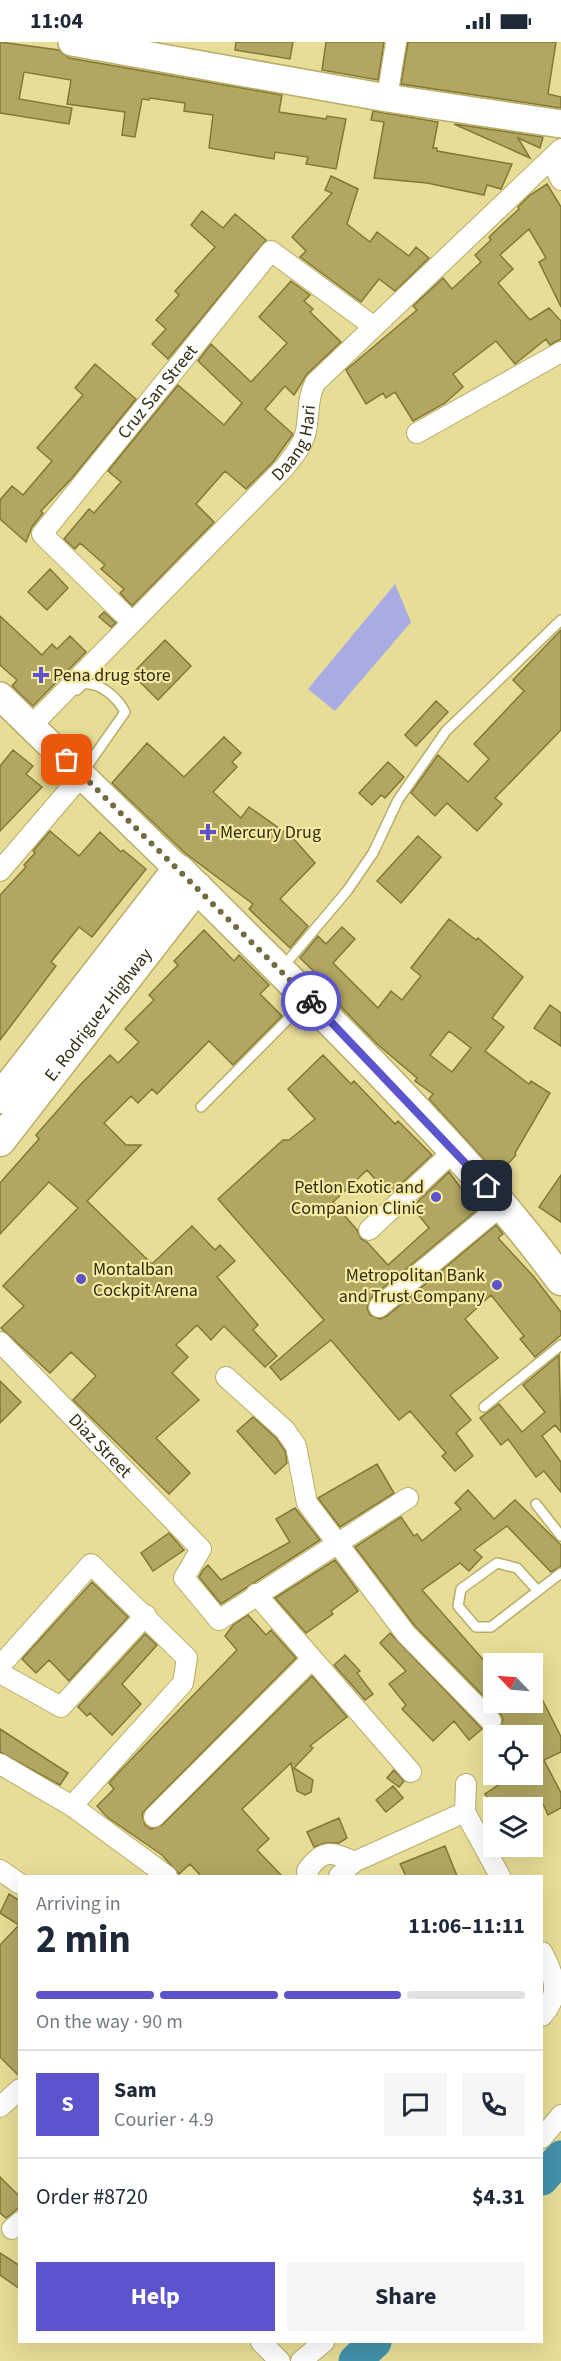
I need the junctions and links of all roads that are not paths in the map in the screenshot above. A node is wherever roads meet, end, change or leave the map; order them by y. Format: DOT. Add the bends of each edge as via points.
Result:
graph roads {
  1 [pos="72,42"];
  2 [pos="396,42"];
  3 [pos="387,98"];
  4 [pos="561,124"];
  5 [pos="556,155"];
  6 [pos="561,180"];
  7 [pos="373,326"];
  8 [pos="561,352"];
  9 [pos="417,433"];
  10 [pos="561,620"];
  11 [pos="132,622"];
  12 [pos="0,696"];
  13 [pos="35,728"];
  14 [pos="81,775"];
  15 [pos="0,871"];
  16 [pos="188,878"];
  17 [pos="280,970"];
  18 [pos="309,999"];
  19 [pos="0,1098"];
  20 [pos="201,1107"];
  21 [pos="0,1141"];
  22 [pos="455,1150"];
  23 [pos="503,1204"];
  24 [pos="369,1230"];
  25 [pos="561,1280"];
  26 [pos="379,1307"];
  27 [pos="0,1342"];
  28 [pos="561,1345"];
  29 [pos="226,1377"];
  30 [pos="484,1407"];
  31 [pos="408,1498"];
  32 [pos="536,1504"];
  33 [pos="561,1536"];
  34 [pos="336,1542"];
  35 [pos="561,1574"];
  36 [pos="537,1590"];
  37 [pos="256,1594"];
  38 [pos="146,1615"];
  39 [pos="312,1659"];
  40 [pos="0,1666"];
  41 [pos="0,1673"];
  42 [pos="491,1721"];
  43 [pos="0,1764"];
  44 [pos="411,1772"];
  45 [pos="466,1784"];
  46 [pos="72,1806"];
  47 [pos="465,1812"];
  48 [pos="154,1817"];
  49 [pos="354,1862"];
  50 [pos="0,1870"];
  51 [pos="166,1875"];
  52 [pos="308,1875"];
  53 [pos="340,1875"];
  54 [pos="499,1875"];
  55 [pos="18,1883"];
  56 [pos="543,1954"];
  57 [pos="551,2013"];
  58 [pos="18,2091"];
  59 [pos="0,2107"];
  60 [pos="561,2115"];
  61 [pos="543,2137"];
  62 [pos="262,2343"];
  63 [pos="323,2343"];
  64 [pos="280,2361"];
  65 [pos="301,2361"];
  1 -- 3 [label="street"];
  2 -- 3 [label="street"];
  3 -- 4 [label="street"];
  5 -- 6 [label="street, Daang Hari"];
  5 -- 7 [label="street, Daang Hari"];
  7 -- 11 [label="street, Daang Hari" via="315,383 307,408 306,433 284,468"];
  7 -- 11 [label="street, Cruz San Street" via="271,251 42,534"];
  8 -- 9 [label="street"];
  10 -- 17 [label="lane" via="446,732 398,800 373,854"];
  11 -- 13 [label="street, Daang Hari"];
  12 -- 13 [label="street"];
  13 -- 14 [label="street"];
  13 -- 14 [label="lane" via="82,684 99,686 121,705 125,712 120,723"];
  14 -- 15 [label="street"];
  14 -- 16 [label="street"];
  16 -- 17 [label="main road"];
  16 -- 19 [label="main road, E. Rodriguez Highway"];
  16 -- 21 [label="main road, E. Rodriguez Highway"];
  17 -- 18 [label="main road"];
  18 -- 20 [label="lane"];
  18 -- 22 [label="main road"];
  22 -- 23 [label="main road"];
  22 -- 24 [label="street"];
  23 -- 25 [label="main road"];
  23 -- 26 [label="street"];
  27 -- 37 [label="street, Diaz Street" via="201,1549 184,1578 219,1620"];
  28 -- 30 [label="lane"];
  29 -- 34 [label="street" via="285,1430 296,1446 307,1503"];
  31 -- 34 [label="street"];
  32 -- 33 [label="lane"];
  34 -- 37 [label="street"];
  34 -- 42 [label="street" via="406,1634"];
  35 -- 36 [label="lane"];
  36 -- 36 [label="lane" via="491,1627 476,1627 458,1606 461,1589 497,1563 517,1568"];
  37 -- 39 [label="street"];
  38 -- 40 [label="street" via="91,1564"];
  38 -- 41 [label="street" via="61,1707"];
  38 -- 46 [label="street" via="187,1658 183,1683"];
  39 -- 44 [label="street"];
  39 -- 48 [label="street"];
  43 -- 46 [label="street"];
  45 -- 47 [label="street"];
  46 -- 51 [label="street"];
  47 -- 49 [label="street"];
  47 -- 54 [label="street"];
  49 -- 52 [label="street" via="333,1852 323,1854"];
  49 -- 53 [label="street"];
  50 -- 55 [label="street"];
  56 -- 57 [label="street" via="557,1986"];
  58 -- 59 [label="street"];
  60 -- 61 [label="street"];
  62 -- 64 [label="street"];
  63 -- 65 [label="street"];
}
